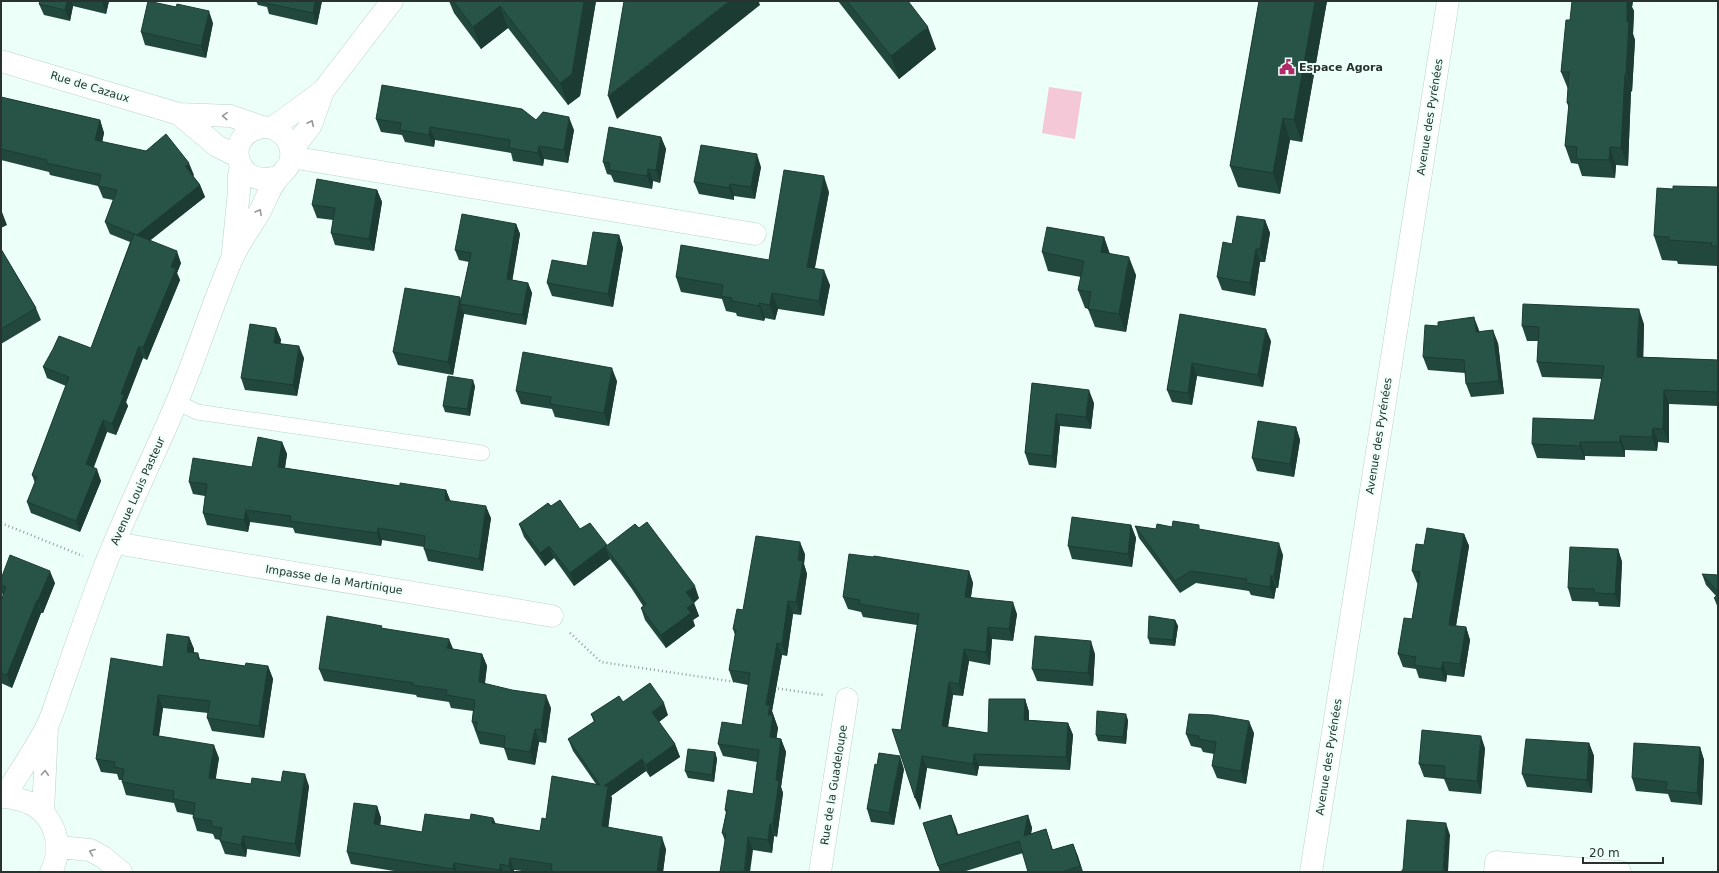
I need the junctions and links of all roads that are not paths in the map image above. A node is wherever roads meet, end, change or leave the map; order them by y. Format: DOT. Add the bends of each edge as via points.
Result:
graph roads {
  1 [pos="392,1"];
  2 [pos="1448,1"];
  3 [pos="1,61"];
  4 [pos="323,91"];
  5 [pos="179,114"];
  6 [pos="267,127"];
  7 [pos="291,154"];
  8 [pos="239,161"];
  9 [pos="277,177"];
  10 [pos="755,234"];
  11 [pos="232,258"];
  12 [pos="177,402"];
  13 [pos="482,453"];
  14 [pos="115,543"];
  15 [pos="552,616"];
  16 [pos="847,699"];
  17 [pos="47,726"];
  18 [pos="2,797"];
  19 [pos="43,812"];
  20 [pos="58,847"];
  21 [pos="51,872"];
  22 [pos="121,872"];
  23 [pos="820,872"];
  24 [pos="1311,872"];
  25 [pos="1495,872"];
  26 [pos="1620,872"];
  1 -- 4 [label="street"];
  2 -- 24 [label="street, Avenue des Pyrénées"];
  3 -- 5 [label="street, Rue de Cazaux"];
  4 -- 6 [label="street"];
  7 -- 4 [label="street, one-way" via="311,125"];
  6 -- 5 [label="street, Rue de Cazaux, one-way" via="231,116"];
  5 -- 8 [label="street, Rue de Cazaux"];
  6 -- 7 [label="street" via="281,132 288,141"];
  6 -- 8 [label="street" via="252,130 244,137 239,146"];
  7 -- 9 [label="street" via="286,171"];
  7 -- 10 [label="street"];
  8 -- 9 [label="street" via="247,174 257,179"];
  8 -- 11 [label="street, Avenue Louis Pasteur" via="239,191"];
  11 -- 9 [label="street, Avenue Louis Pasteur, one-way"];
  11 -- 12 [label="street, Avenue Louis Pasteur"];
  12 -- 13 [label="lane" via="197,412"];
  12 -- 14 [label="street, Avenue Louis Pasteur"];
  14 -- 15 [label="street, Impasse de la Martinique"];
  14 -- 17 [label="street, Avenue Louis Pasteur"];
  16 -- 23 [label="street, Rue de la Guadeloupe"];
  17 -- 18 [label="street, Avenue Louis Pasteur"];
  19 -- 17 [label="street, Avenue Louis Pasteur, one-way"];
  18 -- 19 [label="street" via="25,800"];
  19 -- 20 [label="street" via="51,822"];
  20 -- 21 [label="street"];
  22 -- 20 [label="street, one-way" via="90,850"];
  25 -- 26 [label="street" via="1496,862"];
}
